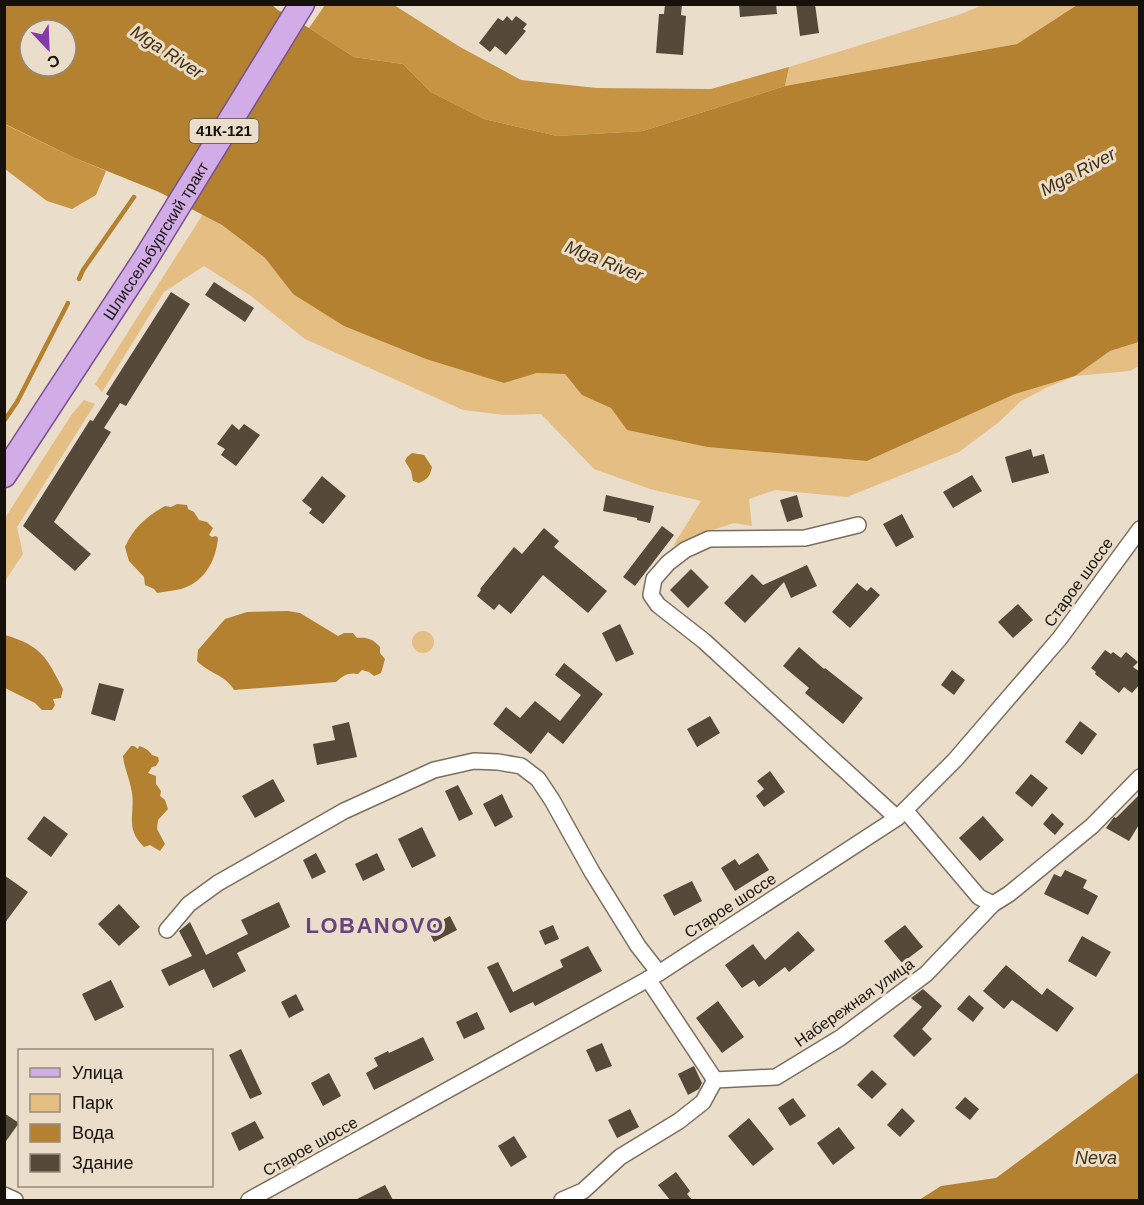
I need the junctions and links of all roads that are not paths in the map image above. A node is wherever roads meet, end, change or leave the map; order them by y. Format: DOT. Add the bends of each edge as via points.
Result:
graph roads {
  1 [pos="302,4"];
  2 [pos="4,476"];
  3 [pos="858,525"];
  4 [pos="1140,529"];
  5 [pos="1140,777"];
  6 [pos="901,814"];
  7 [pos="993,904"];
  8 [pos="167,930"];
  9 [pos="654,976"];
  10 [pos="715,1080"];
  11 [pos="4,1195"];
  12 [pos="15,1200"];
  13 [pos="249,1200"];
  14 [pos="562,1200"];
  1 -- 2 [label="main road, Шлиссельбургский тракт / 41К-121" via="146,258"];
  3 -- 6 [label="street" via="805,538 709,539 668,563 654,579 651,595"];
  4 -- 6 [label="street, Старое шоссе" via="1060,638 955,760"];
  5 -- 7 [label="street, Набережная улица" via="1092,826"];
  6 -- 7 [label="street" via="979,897"];
  6 -- 9 [label="street, Старое шоссе"];
  7 -- 10 [label="street, Набережная улица" via="926,974 840,1038 776,1077"];
  8 -- 9 [label="street" via="189,904 218,883 344,811 434,770 474,761 498,762 521,766 538,779"];
  9 -- 10 [label="street"];
  9 -- 13 [label="street, Старое шоссе"];
  10 -- 14 [label="street" via="703,1102 620,1157 583,1191"];
  11 -- 12 [label="street"];
}
